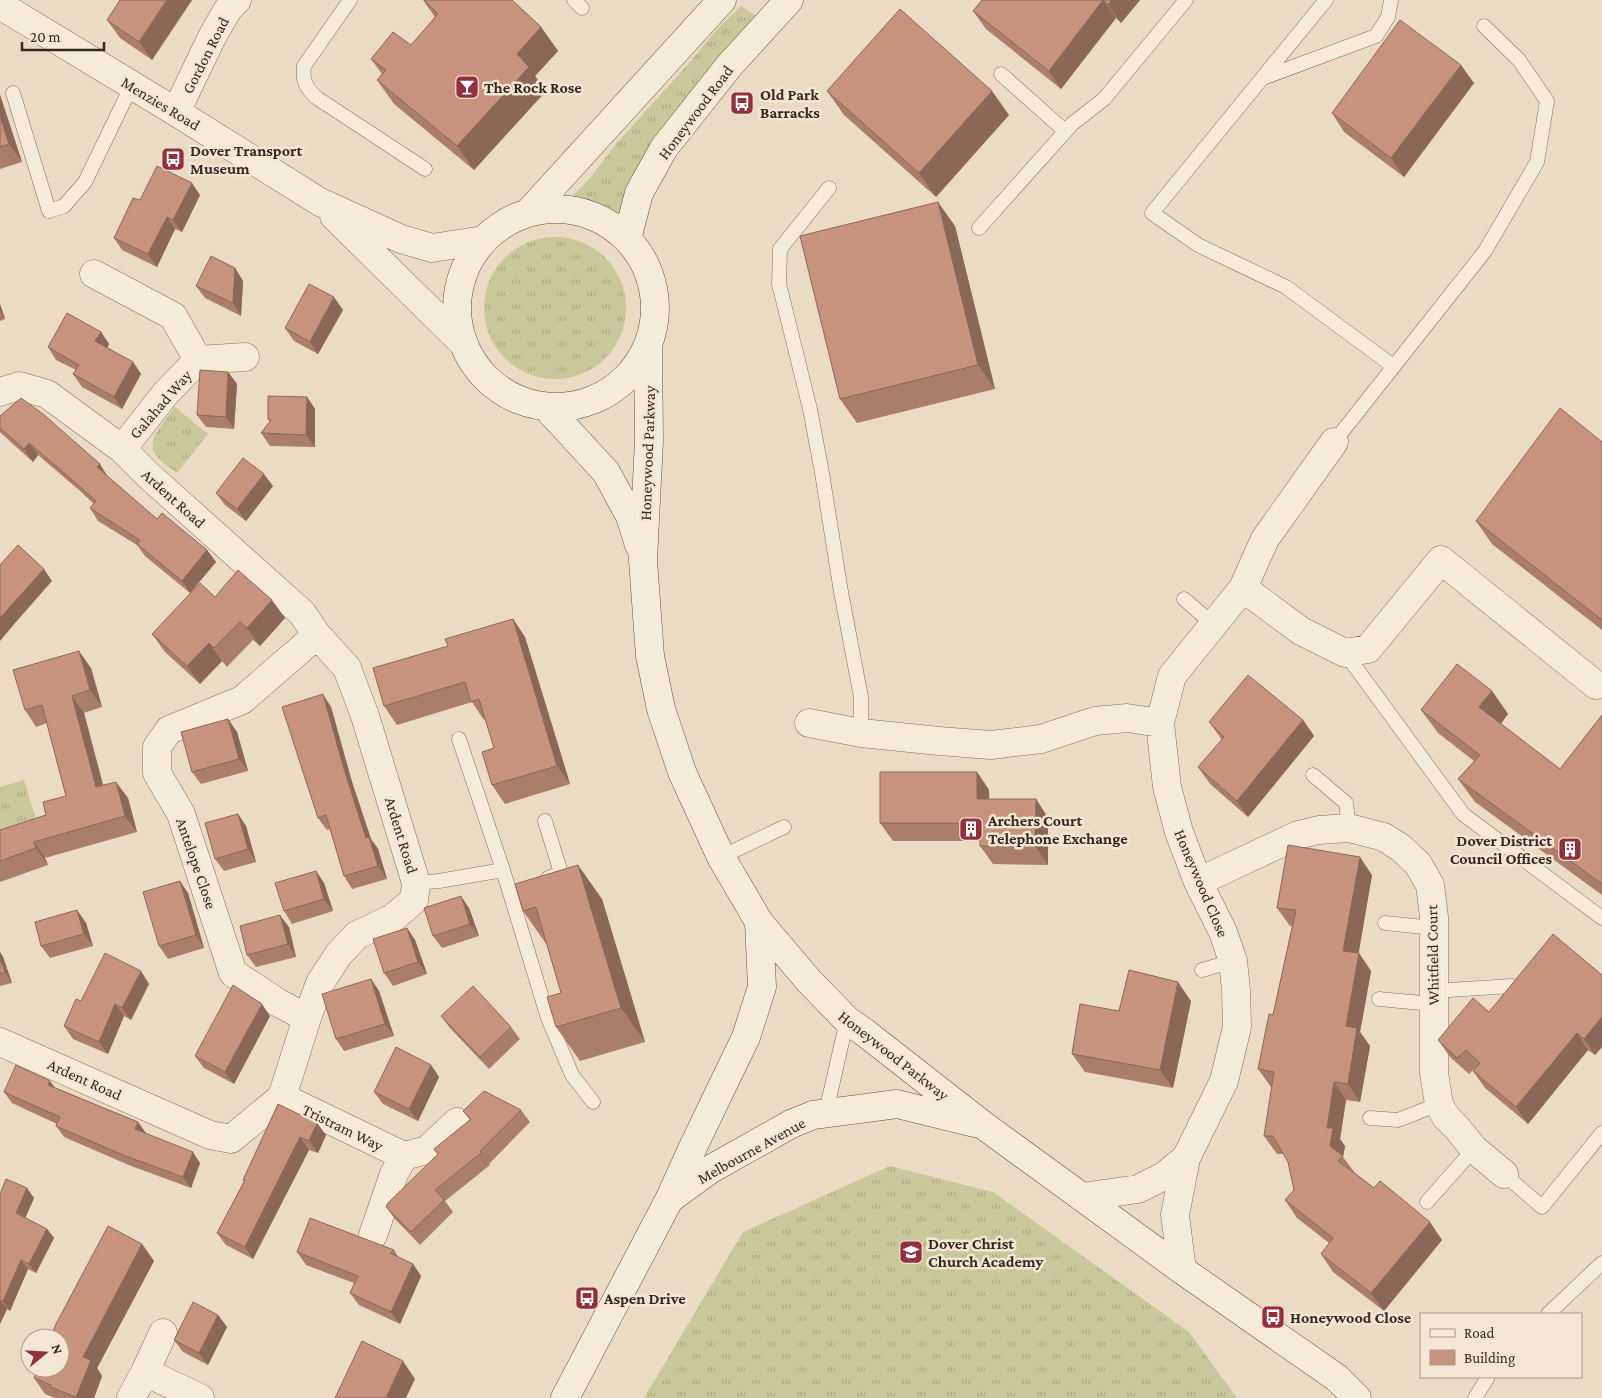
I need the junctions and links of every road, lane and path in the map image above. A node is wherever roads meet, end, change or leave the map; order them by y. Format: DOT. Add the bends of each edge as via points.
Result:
graph roads {
  1 [pos="237,0"];
  2 [pos="350,0"];
  3 [pos="722,0"];
  4 [pos="789,0"];
  5 [pos="1186,0"];
  6 [pos="1326,0"];
  7 [pos="1392,0"];
  8 [pos="0,6"];
  9 [pos="1484,26"];
  10 [pos="1001,74"];
  11 [pos="1262,78"];
  12 [pos="132,86"];
  13 [pos="13,93"];
  14 [pos="176,112"];
  15 [pos="1066,131"];
  16 [pos="424,169"];
  17 [pos="829,188"];
  18 [pos="320,202"];
  19 [pos="529,212"];
  20 [pos="979,228"];
  21 [pos="627,239"];
  22 [pos="484,240"];
  23 [pos="94,274"];
  24 [pos="464,344"];
  25 [pos="648,347"];
  26 [pos="245,357"];
  27 [pos="198,360"];
  28 [pos="1393,366"];
  29 [pos="0,392"];
  30 [pos="546,407"];
  31 [pos="1334,442"];
  32 [pos="122,449"];
  33 [pos="643,560"];
  34 [pos="1243,588"];
  35 [pos="1184,599"];
  36 [pos="1214,625"];
  37 [pos="317,635"];
  38 [pos="1345,653"];
  39 [pos="1596,685"];
  40 [pos="809,723"];
  41 [pos="1160,723"];
  42 [pos="861,733"];
  43 [pos="459,739"];
  44 [pos="1313,775"];
  45 [pos="545,821"];
  46 [pos="784,827"];
  47 [pos="1349,828"];
  48 [pos="721,857"];
  49 [pos="503,870"];
  50 [pos="1198,882"];
  51 [pos="416,883"];
  52 [pos="509,890"];
  53 [pos="1602,918"];
  54 [pos="759,922"];
  55 [pos="1385,924"];
  56 [pos="1434,928"];
  57 [pos="1233,962"];
  58 [pos="1202,970"];
  59 [pos="1512,986"];
  60 [pos="1433,997"];
  61 [pos="1379,999"];
  62 [pos="307,1018"];
  63 [pos="847,1020"];
  64 [pos="0,1042"];
  65 [pos="282,1098"];
  66 [pos="593,1102"];
  67 [pos="1439,1104"];
  68 [pos="826,1112"];
  69 [pos="1370,1118"];
  70 [pos="457,1122"];
  71 [pos="983,1125"];
  72 [pos="1602,1133"];
  73 [pos="1474,1149"];
  74 [pos="404,1156"];
  75 [pos="1186,1158"];
  76 [pos="1504,1174"];
  77 [pos="1082,1197"];
  78 [pos="670,1198"];
  79 [pos="1427,1202"];
  80 [pos="373,1235"];
  81 [pos="1602,1263"];
  82 [pos="1182,1270"];
  83 [pos="1549,1313"];
  84 [pos="163,1333"];
  85 [pos="146,1372"];
  86 [pos="1487,1378"];
  87 [pos="1488,1378"];
  88 [pos="131,1398"];
  89 [pos="200,1398"];
  90 [pos="565,1398"];
  91 [pos="1357,1398"];
  92 [pos="1474,1398"];
  93 [pos="1481,1398"];
  1 -- 14 [label="street, Gordon Road" via="212,37"];
  2 -- 16 [label="lane" via="304,66 306,88"];
  3 -- 19 [label="street"];
  4 -- 21 [label="street, Honeywood Road" via="729,66 664,148 639,193"];
  5 -- 15 [label="lane" via="1104,99"];
  6 -- 11 [label="lane"];
  7 -- 11 [label="lane" via="1388,17 1376,36"];
  8 -- 12 [label="street, Menzies Road"];
  9 -- 28 [label="lane" via="1519,60 1547,101 1537,162 1484,251"];
  10 -- 15 [label="lane"];
  11 -- 28 [label="lane" via="1152,213 1198,245 1286,286"];
  12 -- 13 [label="lane" via="85,182 64,206 49,211"];
  12 -- 14 [label="street, Menzies Road"];
  14 -- 18 [label="street, Menzies Road"];
  15 -- 20 [label="lane"];
  17 -- 42 [label="lane" via="780,250 778,284 810,409 822,473 861,696"];
  18 -- 22 [label="street, Menzies Road" via="401,239 432,248"];
  18 -- 24 [label="street, Menzies Road"];
  19 -- 21 [label="street" via="556,208 582,212 606,222"];
  19 -- 22 [label="street" via="505,223"];
  21 -- 25 [label="street" via="644,262 654,290 655,319"];
  22 -- 24 [label="street" via="468,262 459,289 457,317"];
  23 -- 27 [label="street, Galahad Way" via="173,316"];
  24 -- 30 [label="street" via="477,368 496,387 520,401"];
  25 -- 30 [label="street" via="635,369 618,387 596,400 571,407"];
  25 -- 33 [label="street, Honeywood Parkway" via="649,441"];
  26 -- 27 [label="street, Galahad Way"];
  27 -- 32 [label="street, Galahad Way" via="166,393"];
  28 -- 31 [label="lane"];
  29 -- 32 [label="street, Ardent Road" via="19,386 47,394"];
  30 -- 33 [label="street, Honeywood Parkway" via="606,472 630,516"];
  31 -- 34 [label="street, Honeywood Close" via="1265,539"];
  32 -- 37 [label="street, Ardent Road" via="302,612"];
  33 -- 48 [label="street, Honeywood Parkway" via="650,656 661,709 682,772"];
  34 -- 36 [label="street, Honeywood Close"];
  34 -- 38 [label="street" via="1302,631"];
  35 -- 36 [label="lane"];
  36 -- 41 [label="street, Honeywood Close" via="1172,676"];
  37 -- 51 [label="street, Ardent Road" via="347,668"];
  37 -- 62 [label="street, Antelope Close" via="242,700 169,730 157,747 157,773 181,814 233,973"];
  38 -- 39 [label="street" via="1368,649 1441,560"];
  38 -- 53 [label="lane" via="1463,814"];
  40 -- 42 [label="street"];
  41 -- 42 [label="street" via="1127,718 1095,721 1041,739 991,745"];
  41 -- 50 [label="street, Honeywood Close" via="1167,787 1179,832"];
  43 -- 49 [label="lane"];
  44 -- 47 [label="lane" via="1346,803"];
  45 -- 52 [label="lane" via="562,873"];
  46 -- 48 [label="lane"];
  47 -- 50 [label="street, Whitfield Court" via="1298,835"];
  47 -- 56 [label="street, Whitfield Court" via="1384,837 1418,864 1430,885"];
  48 -- 54 [label="street, Honeywood Parkway"];
  49 -- 51 [label="lane"];
  49 -- 52 [label="lane"];
  50 -- 57 [label="street, Honeywood Close" via="1223,932"];
  51 -- 62 [label="street, Ardent Road" via="414,900 394,918 357,935 339,954 320,983"];
  52 -- 66 [label="lane" via="548,1018 572,1075"];
  54 -- 63 [label="street, Honeywood Parkway"];
  54 -- 78 [label="street, Melbourne Avenue" via="762,987 746,1037"];
  55 -- 56 [label="lane"];
  56 -- 60 [label="street, Whitfield Court"];
  57 -- 58 [label="lane"];
  57 -- 75 [label="street, Honeywood Close" via="1237,1027 1231,1057 1224,1081"];
  59 -- 60 [label="lane"];
  60 -- 61 [label="lane"];
  60 -- 67 [label="street, Whitfield Court" via="1434,1073"];
  62 -- 65 [label="street, Ardent Road"];
  63 -- 68 [label="lane"];
  63 -- 71 [label="street, Honeywood Parkway"];
  64 -- 65 [label="street, Ardent Road" via="217,1137 231,1139"];
  65 -- 74 [label="street, Tristram Way"];
  67 -- 69 [label="lane" via="1398,1120"];
  67 -- 73 [label="street, Whitfield Court"];
  68 -- 71 [label="street, Melbourne Avenue" via="897,1104"];
  68 -- 78 [label="street, Melbourne Avenue" via="791,1124 711,1169"];
  70 -- 74 [label="street, Tristram Way" via="427,1150"];
  71 -- 77 [label="street, Honeywood Parkway"];
  72 -- 76 [label="lane" via="1542,1207"];
  73 -- 76 [label="street, Whitfield Court"];
  73 -- 79 [label="lane"];
  74 -- 80 [label="street, Tristram Way" via="394,1174"];
  75 -- 77 [label="street, Honeywood Close" via="1164,1176 1138,1189"];
  75 -- 82 [label="street, Honeywood Close" via="1175,1214"];
  77 -- 82 [label="street, Honeywood Parkway"];
  78 -- 90 [label="street, Melbourne Avenue"];
  81 -- 83 [label="lane"];
  82 -- 91 [label="street, Honeywood Parkway" via="1337,1378"];
  84 -- 85 [label="street"];
  85 -- 88 [label="street"];
  85 -- 89 [label="street"];
  86 -- 92 [label="lane"];
  87 -- 93 [label="lane"];
}
